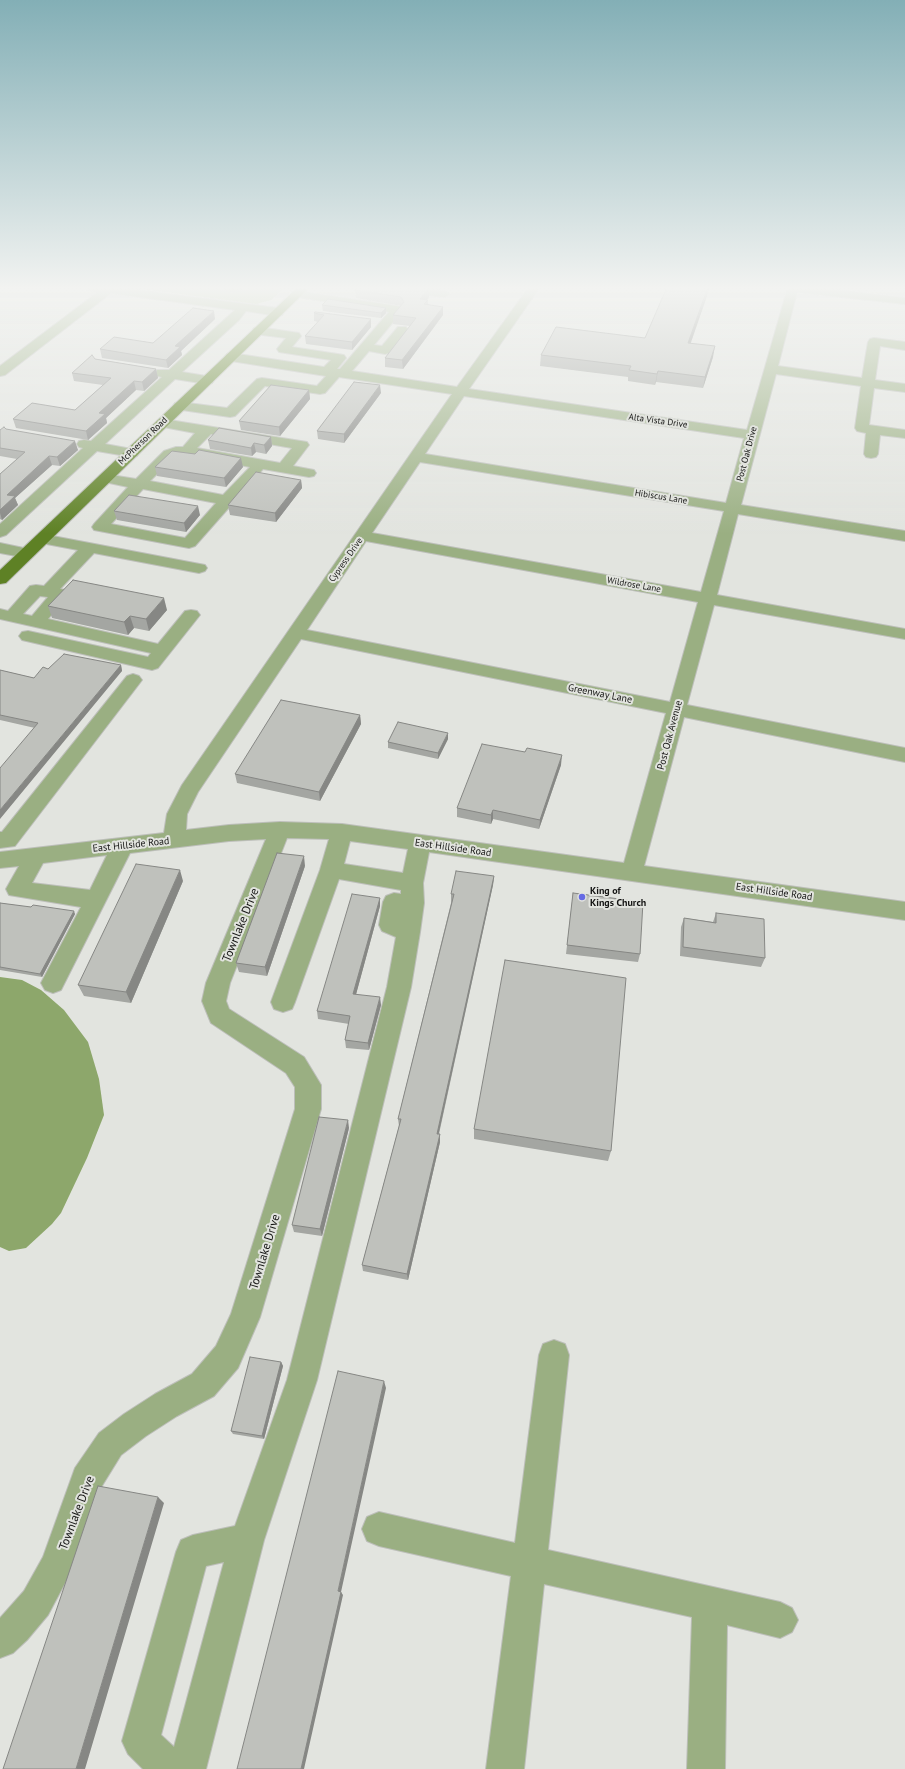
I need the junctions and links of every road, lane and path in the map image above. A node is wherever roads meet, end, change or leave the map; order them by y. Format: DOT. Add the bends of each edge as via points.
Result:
graph roads {
  1 [pos="770,369"];
  2 [pos="178,370"];
  3 [pos="218,370"];
  4 [pos="313,370"];
  5 [pos="336,370"];
  6 [pos="339,370"];
  7 [pos="476,370"];
  8 [pos="774,370"];
  9 [pos="870,370"];
  10 [pos="149,371"];
  11 [pos="335,373"];
  12 [pos="172,375"];
  13 [pos="207,380"];
  14 [pos="868,383"];
  15 [pos="905,388"];
  16 [pos="460,392"];
  17 [pos="180,406"];
  18 [pos="163,423"];
  19 [pos="868,429"];
  20 [pos="206,431"];
  21 [pos="905,434"];
  22 [pos="752,435"];
  23 [pos="72,442"];
  24 [pos="94,446"];
  25 [pos="190,447"];
  26 [pos="132,453"];
  27 [pos="871,454"];
  28 [pos="416,457"];
  29 [pos="287,463"];
  30 [pos="260,464"];
  31 [pos="309,473"];
  32 [pos="105,478"];
  33 [pos="139,484"];
  34 [pos="227,500"];
  35 [pos="732,508"];
  36 [pos="0,532"];
  37 [pos="363,536"];
  38 [pos="905,536"];
  39 [pos="42,539"];
  40 [pos="90,547"];
  41 [pos="0,548"];
  42 [pos="27,553"];
  43 [pos="199,568"];
  44 [pos="0,579"];
  45 [pos="48,592"];
  46 [pos="708,598"];
  47 [pos="192,615"];
  48 [pos="9,616"];
  49 [pos="36,622"];
  50 [pos="296,633"];
  51 [pos="905,634"];
  52 [pos="162,650"];
  53 [pos="133,680"];
  54 [pos="677,710"];
  55 [pos="905,755"];
  56 [pos="280,830"];
  57 [pos="342,832"];
  58 [pos="174,840"];
  59 [pos="3,843"];
  60 [pos="420,843"];
  61 [pos="122,846"];
  62 [pos="36,856"];
  63 [pos="0,860"];
  64 [pos="331,870"];
  65 [pos="632,872"];
  66 [pos="412,893"];
  67 [pos="96,900"];
  68 [pos="905,911"];
  69 [pos="53,983"];
  70 [pos="283,1002"];
  71 [pos="554,1355"];
  72 [pos="379,1529"];
  73 [pos="247,1540"];
  74 [pos="529,1563"];
  75 [pos="710,1604"];
  76 [pos="780,1620"];
  77 [pos="0,1640"];
  78 [pos="169,1769"];
  79 [pos="186,1769"];
  80 [pos="505,1769"];
  81 [pos="706,1769"];
  1 -- 22 [label="street, Post Oak Drive"];
  2 -- 12 [label="street"];
  3 -- 13 [label="main road, McPherson Road"];
  4 -- 11 [label="street, Alta Vista Drive"];
  5 -- 11 [label="street"];
  6 -- 11 [label="street"];
  7 -- 16 [label="street, Cypress Drive"];
  8 -- 14 [label="street"];
  9 -- 14 [label="street"];
  10 -- 12 [label="street"];
  11 -- 16 [label="street, Alta Vista Drive"];
  11 -- 17 [label="street" via="320,390 262,382 230,414"];
  12 -- 13 [label="street"];
  12 -- 24 [label="street"];
  13 -- 17 [label="main road, McPherson Road"];
  14 -- 15 [label="street"];
  14 -- 19 [label="street"];
  16 -- 22 [label="street, Alta Vista Drive"];
  16 -- 28 [label="street, Cypress Drive"];
  17 -- 18 [label="main road, McPherson Road"];
  18 -- 20 [label="street"];
  18 -- 26 [label="main road, McPherson Road"];
  19 -- 21 [label="street"];
  19 -- 27 [label="street"];
  20 -- 25 [label="street"];
  20 -- 29 [label="street" via="208,429 302,445"];
  22 -- 35 [label="street, Post Oak Drive"];
  23 -- 24 [label="street"];
  24 -- 26 [label="street"];
  24 -- 36 [label="street"];
  26 -- 32 [label="main road, McPherson Road"];
  28 -- 35 [label="street, Hibiscus Lane"];
  28 -- 37 [label="street, Cypress Drive"];
  30 -- 31 [label="street"];
  30 -- 33 [label="street" via="176,451 169,454"];
  30 -- 34 [label="street"];
  32 -- 33 [label="street"];
  32 -- 39 [label="main road, McPherson Road"];
  33 -- 34 [label="street"];
  33 -- 34 [label="street" via="100,527 189,543"];
  35 -- 38 [label="street, Hibiscus Lane"];
  35 -- 46 [label="street, Post Oak Drive"];
  37 -- 46 [label="street, Wildrose Lane"];
  37 -- 50 [label="street, Cypress Drive"];
  39 -- 40 [label="street"];
  39 -- 42 [label="main road, McPherson Road"];
  40 -- 43 [label="street"];
  40 -- 45 [label="street"];
  41 -- 42 [label="street"];
  42 -- 44 [label="main road, McPherson Road"];
  45 -- 48 [label="street" via="36,590"];
  45 -- 49 [label="street" via="60,594"];
  46 -- 51 [label="street, Wildrose Lane"];
  46 -- 54 [label="street, Post Oak Avenue"];
  47 -- 52 [label="street"];
  48 -- 49 [label="street"];
  48 -- 52 [label="street" via="3,630 152,664"];
  49 -- 52 [label="street"];
  50 -- 54 [label="street, Greenway Lane"];
  50 -- 58 [label="street, Cypress Drive" via="189,790 177,814"];
  53 -- 59 [label="street"];
  54 -- 55 [label="street, Greenway Lane"];
  54 -- 65 [label="street, Post Oak Avenue"];
  56 -- 57 [label="street, East Hillside Road"];
  56 -- 58 [label="street, East Hillside Road"];
  56 -- 77 [label="street, Townlake Drive" via="218,983 214,1001 220,1016 295,1065 308,1085 308,1109 245,1317 227,1357 204,1385 166,1405 110,1444 87,1480 57,1566 36,1603 15,1628"];
  57 -- 60 [label="street, East Hillside Road"];
  57 -- 64 [label="street"];
  58 -- 61 [label="street, East Hillside Road"];
  60 -- 65 [label="street, East Hillside Road"];
  60 -- 66 [label="street"];
  61 -- 62 [label="street, East Hillside Road"];
  61 -- 67 [label="street"];
  62 -- 63 [label="street, East Hillside Road"];
  62 -- 67 [label="street" via="17,889"];
  64 -- 66 [label="street"];
  64 -- 70 [label="street"];
  65 -- 68 [label="street, East Hillside Road"];
  66 -- 73 [label="street" via="409,932 397,995 302,1380"];
  67 -- 69 [label="street"];
  71 -- 74 [label="street"];
  72 -- 74 [label="street"];
  73 -- 78 [label="street" via="193,1552 141,1741"];
  73 -- 79 [label="street"];
  74 -- 75 [label="street"];
  74 -- 80 [label="street"];
  75 -- 76 [label="street"];
  75 -- 81 [label="street"];
}
